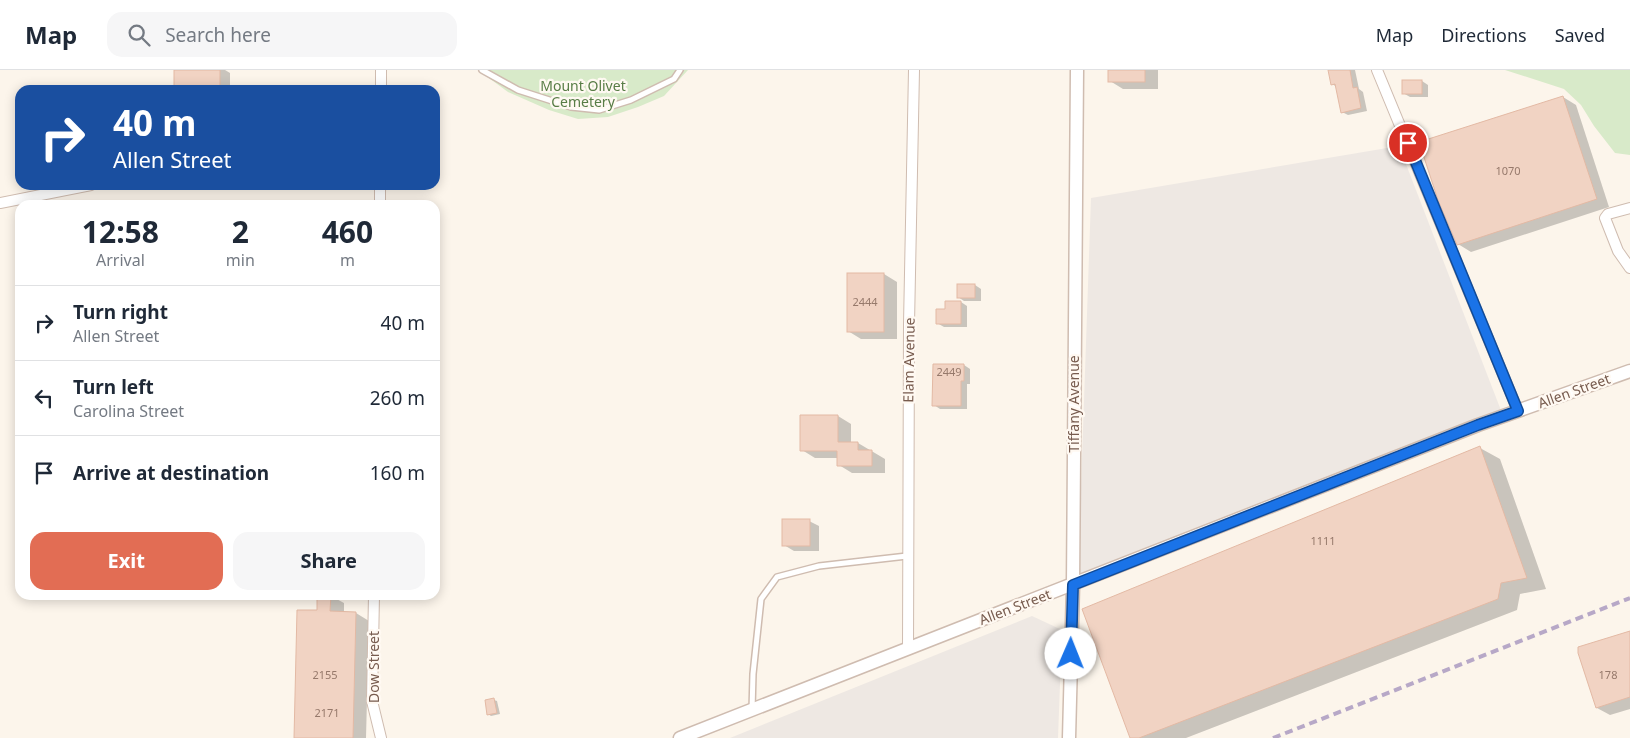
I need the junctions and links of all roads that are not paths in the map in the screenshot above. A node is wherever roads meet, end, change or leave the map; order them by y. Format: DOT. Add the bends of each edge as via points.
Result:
graph roads {
  1 [pos="382,70"];
  2 [pos="482,70"];
  3 [pos="680,70"];
  4 [pos="914,70"];
  5 [pos="1076,70"];
  6 [pos="1377,70"];
  7 [pos="381,85"];
  8 [pos="66,190"];
  9 [pos="15,200"];
  10 [pos="15,200"];
  11 [pos="0,203"];
  12 [pos="1630,208"];
  13 [pos="1630,268"];
  14 [pos="1630,371"];
  15 [pos="1518,411"];
  16 [pos="907,556"];
  17 [pos="1073,585"];
  18 [pos="374,600"];
  19 [pos="908,649"];
  20 [pos="752,710"];
  21 [pos="381,738"];
  22 [pos="680,738"];
  23 [pos="1069,738"];
  1 -- 7 [label="street"];
  2 -- 3 [label="lane" via="518,90 571,107 599,110 666,83 674,79"];
  4 -- 16 [label="street, Elam Avenue"];
  5 -- 17 [label="street, Tiffany Avenue"];
  6 -- 15 [label="street"];
  8 -- 9 [label="street"];
  10 -- 11 [label="street"];
  12 -- 13 [label="street" via="1608,214 1605,218 1618,251"];
  14 -- 15 [label="street, Allen Street"];
  15 -- 17 [label="street, Allen Street"];
  16 -- 19 [label="street, Elam Avenue"];
  16 -- 20 [label="lane" via="819,566 777,577 761,599"];
  17 -- 19 [label="street, Allen Street"];
  17 -- 23 [label="street, Tiffany Avenue"];
  18 -- 21 [label="street, Dow Street" via="372,701"];
  19 -- 20 [label="street, Allen Street"];
  20 -- 22 [label="street, Allen Street"];
}
